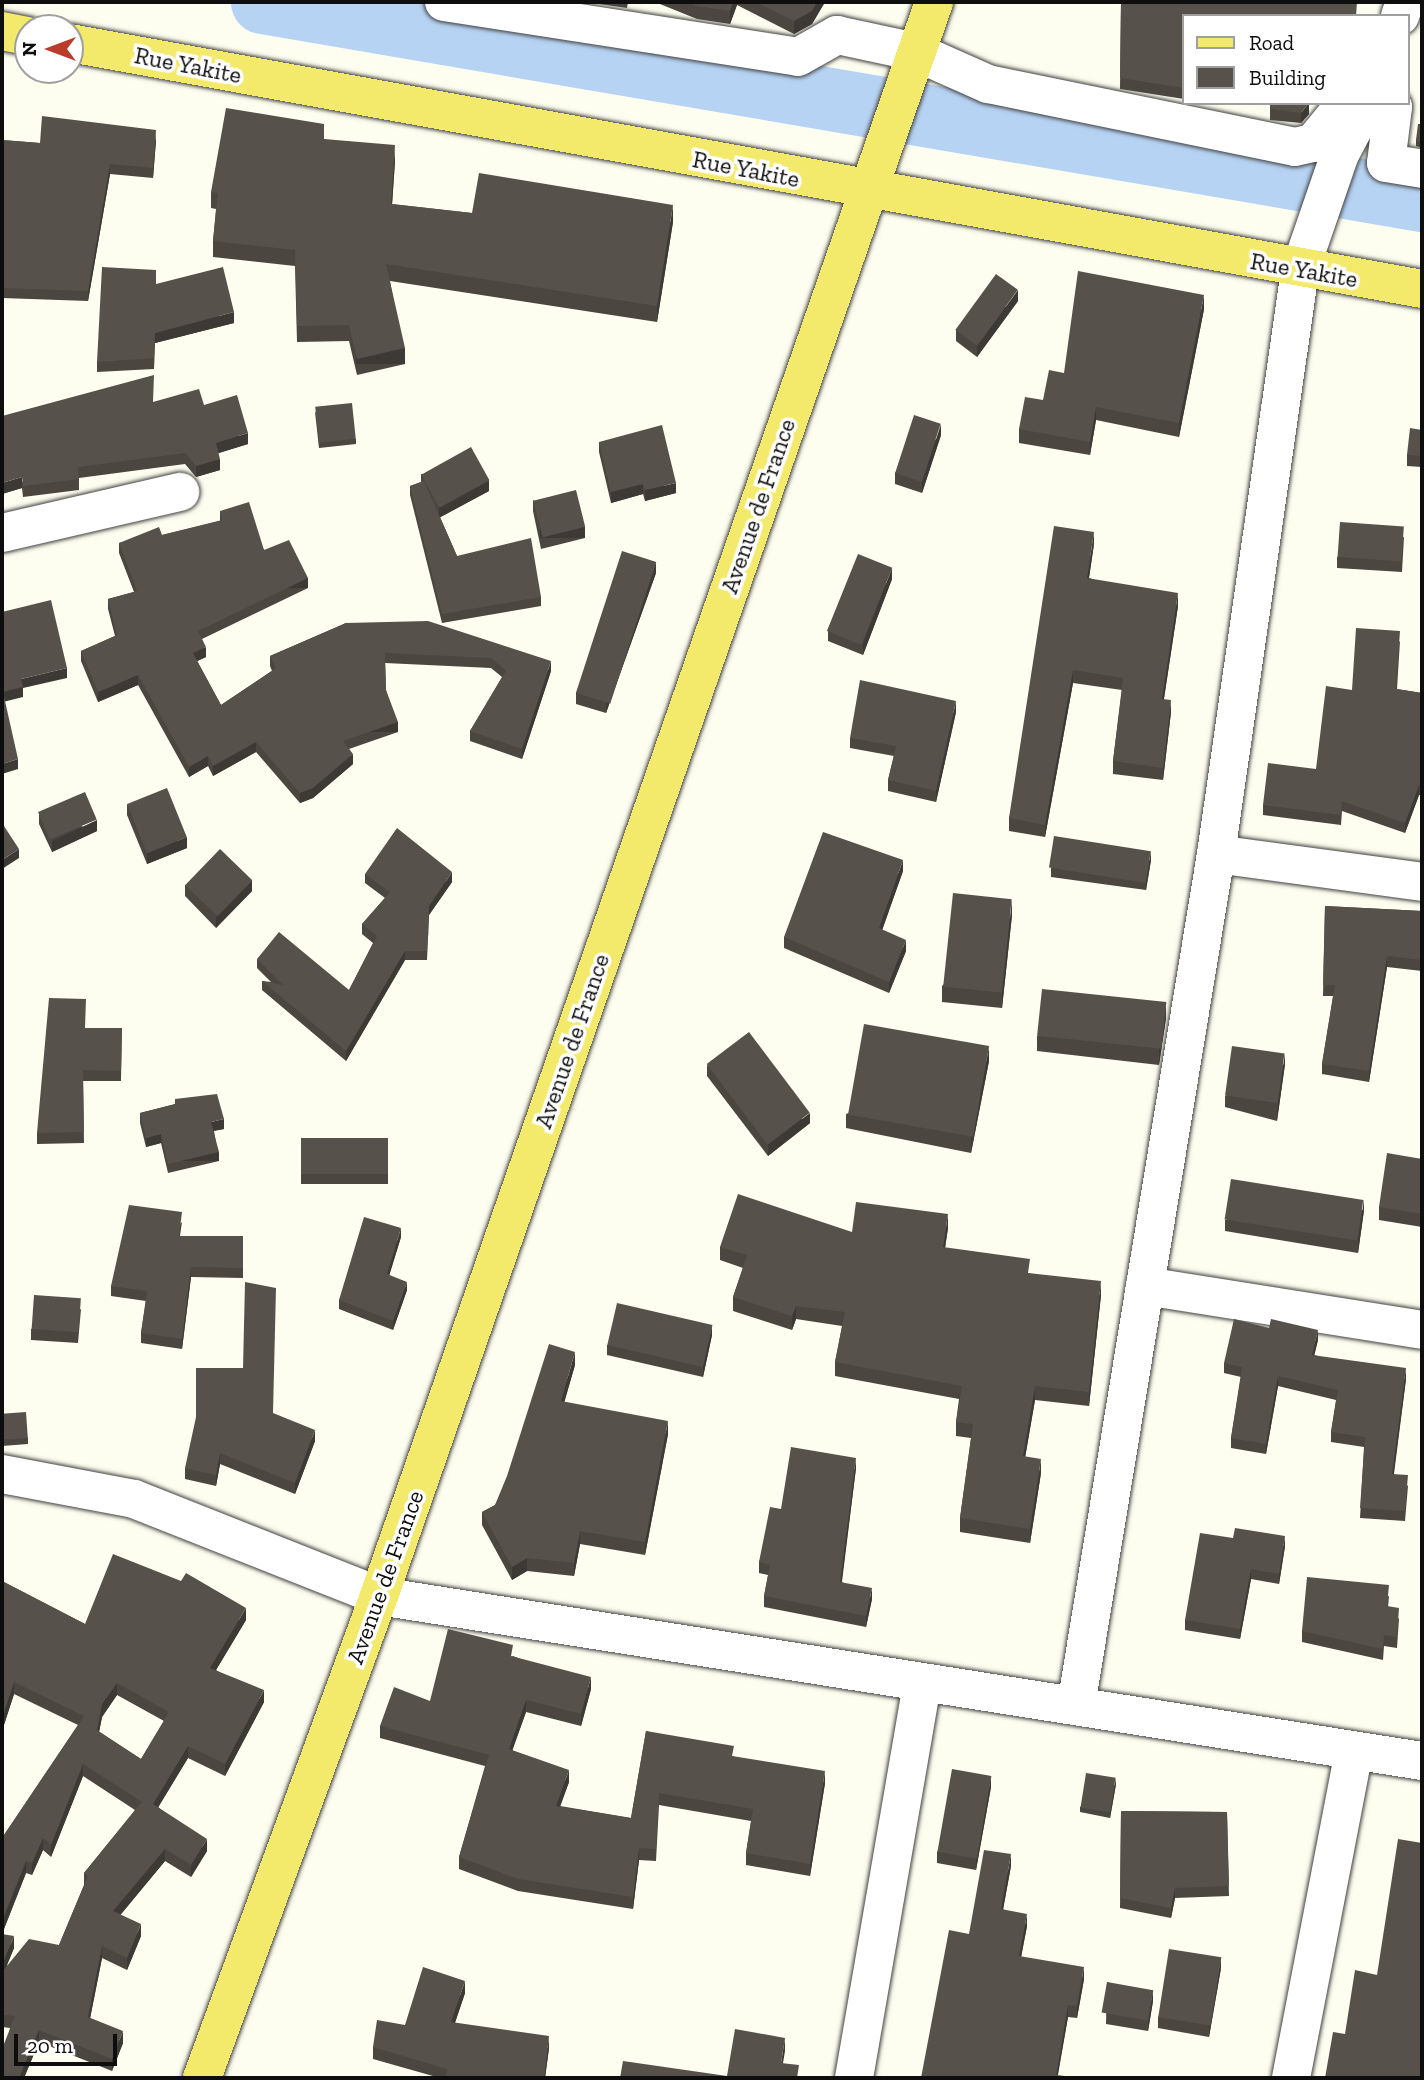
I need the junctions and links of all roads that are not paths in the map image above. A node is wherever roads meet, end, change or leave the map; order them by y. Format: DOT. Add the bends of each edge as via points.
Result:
graph roads {
  1 [pos="444,2"];
  2 [pos="934,2"];
  3 [pos="84,46"];
  4 [pos="911,63"];
  5 [pos="1344,105"];
  6 [pos="1366,105"];
  7 [pos="1389,105"];
  8 [pos="1422,169"];
  9 [pos="867,192"];
  10 [pos="1304,262"];
  11 [pos="1422,289"];
  12 [pos="180,492"];
  13 [pos="2,533"];
  14 [pos="1216,854"];
  15 [pos="1422,882"];
  16 [pos="1145,1286"];
  17 [pos="1422,1330"];
  18 [pos="2,1475"];
  19 [pos="379,1596"];
  20 [pos="922,1685"];
  21 [pos="1076,1706"];
  22 [pos="1354,1751"];
  23 [pos="1422,1761"];
  24 [pos="202,2078"];
  25 [pos="854,2078"];
  26 [pos="1291,2078"];
  1 -- 4 [label="street" via="798,57 837,35"];
  2 -- 4 [label="main road, Avenue de France"];
  3 -- 9 [label="main road, Rue Yakite"];
  4 -- 5 [label="street" via="988,84 1295,147 1313,143"];
  4 -- 9 [label="main road, Avenue de France"];
  6 -- 10 [label="street" via="1339,154"];
  7 -- 8 [label="street" via="1393,107 1386,163"];
  9 -- 10 [label="main road, Rue Yakite"];
  9 -- 19 [label="main road, Avenue de France"];
  10 -- 11 [label="main road, Rue Yakite"];
  10 -- 14 [label="street"];
  12 -- 13 [label="street"];
  14 -- 15 [label="street"];
  14 -- 16 [label="street"];
  16 -- 17 [label="street"];
  16 -- 21 [label="street"];
  18 -- 19 [label="street" via="134,1499"];
  19 -- 20 [label="street"];
  19 -- 24 [label="main road, Avenue de France"];
  20 -- 21 [label="street"];
  20 -- 25 [label="street"];
  21 -- 22 [label="street"];
  22 -- 23 [label="street"];
  22 -- 26 [label="street"];
}
